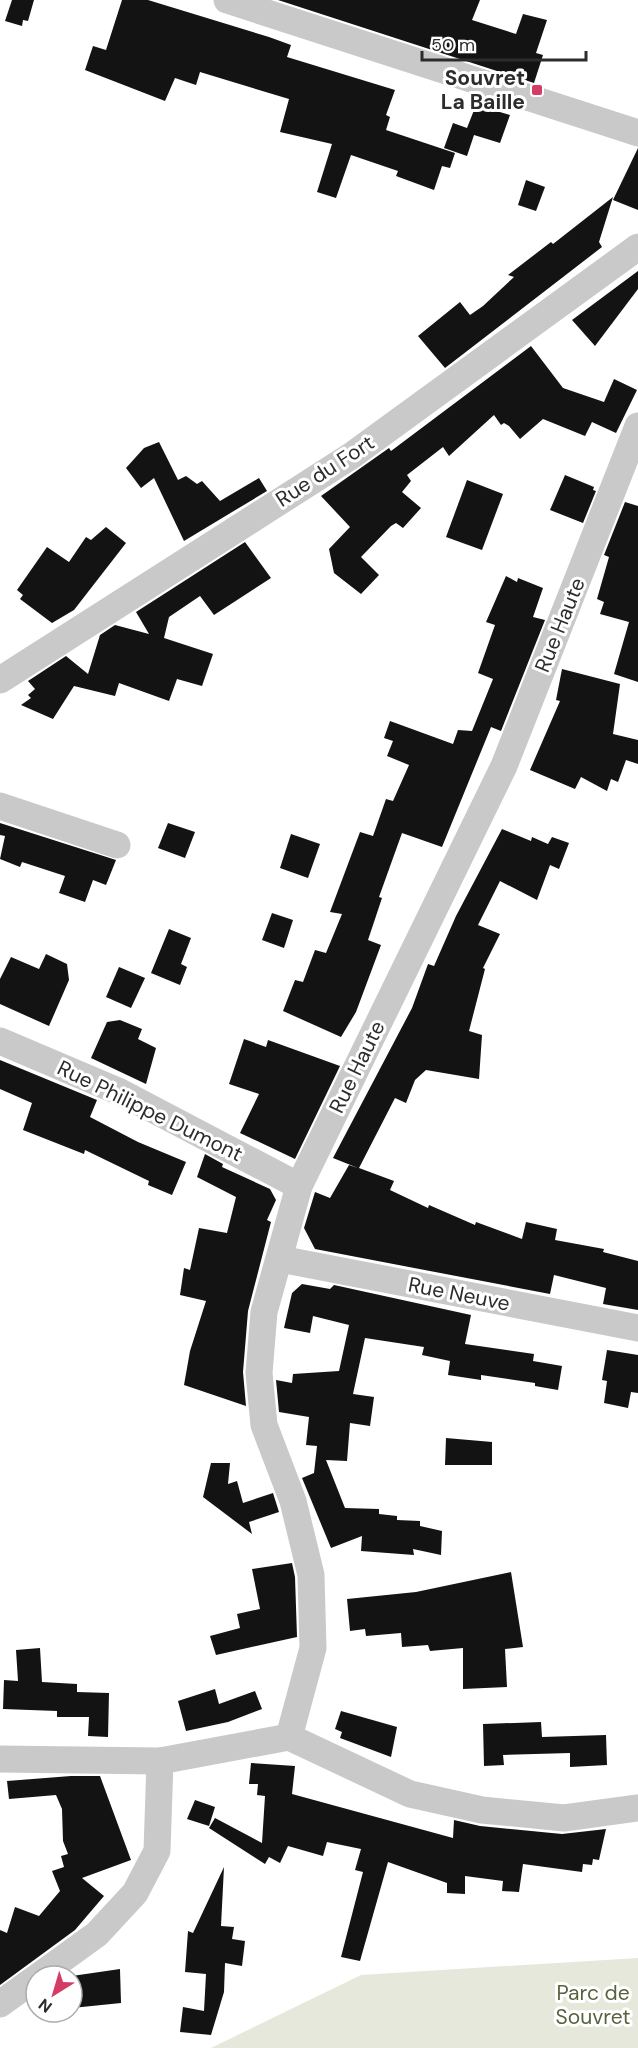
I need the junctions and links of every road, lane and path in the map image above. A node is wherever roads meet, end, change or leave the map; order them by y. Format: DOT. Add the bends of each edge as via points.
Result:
graph roads {
  1 [pos="227,0"];
  2 [pos="638,133"];
  3 [pos="638,247"];
  4 [pos="638,426"];
  5 [pos="0,680"];
  6 [pos="0,806"];
  7 [pos="117,845"];
  8 [pos="0,1041"];
  9 [pos="299,1186"];
  10 [pos="280,1259"];
  11 [pos="638,1328"];
  12 [pos="289,1737"];
  13 [pos="0,1759"];
  14 [pos="160,1761"];
  15 [pos="638,1808"];
  16 [pos="55,1964"];
  17 [pos="24,1986"];
  18 [pos="0,2004"];
  1 -- 2 [label="street"];
  3 -- 5 [label="street, Rue du Fort" via="351,456"];
  4 -- 9 [label="street, Rue Haute" via="504,766"];
  6 -- 7 [label="street"];
  8 -- 9 [label="street, Rue Philippe Dumont" via="120,1092"];
  9 -- 10 [label="street, Rue Haute"];
  10 -- 11 [label="street, Rue Neuve"];
  10 -- 12 [label="street, Rue Haute" via="264,1312 259,1373 264,1419 293,1501 311,1575 313,1648"];
  12 -- 14 [label="street"];
  12 -- 15 [label="street" via="410,1794 482,1810 564,1818"];
  13 -- 14 [label="street"];
  14 -- 16 [label="street" via="157,1851 135,1893 98,1934"];
  17 -- 18 [label="street"];
}
